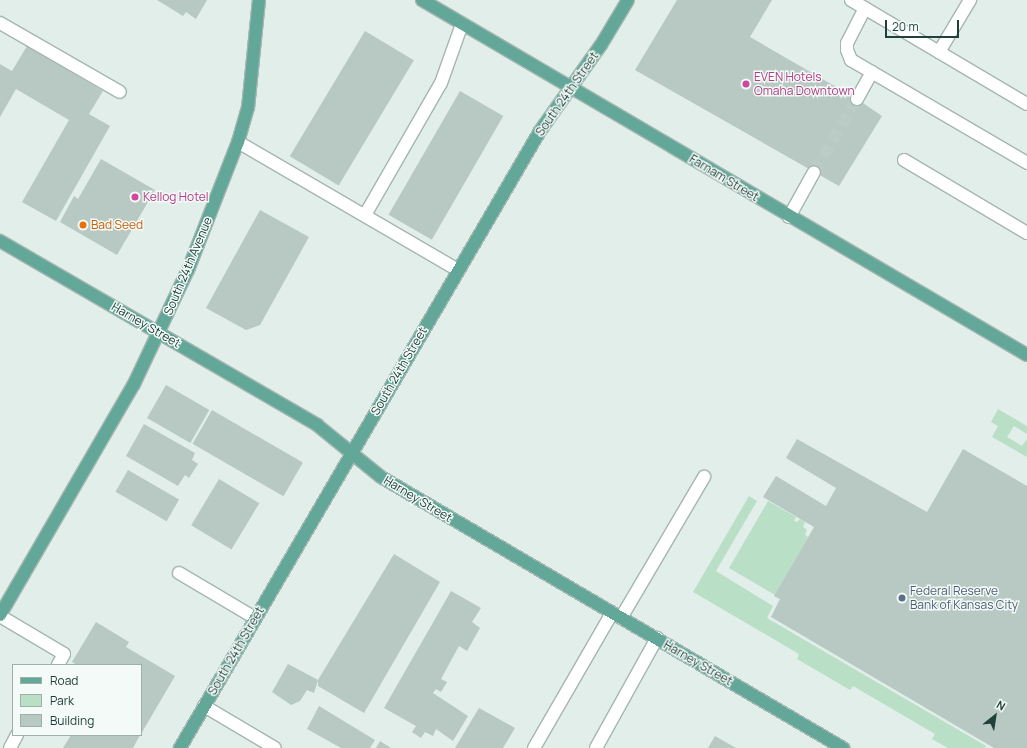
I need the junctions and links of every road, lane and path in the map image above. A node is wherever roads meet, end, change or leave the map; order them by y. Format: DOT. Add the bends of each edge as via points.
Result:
graph roads {
  1 [pos="259,0"];
  2 [pos="422,0"];
  3 [pos="628,0"];
  4 [pos="851,0"];
  5 [pos="970,0"];
  6 [pos="865,8"];
  7 [pos="0,23"];
  8 [pos="462,24"];
  9 [pos="939,52"];
  10 [pos="872,72"];
  11 [pos="570,87"];
  12 [pos="120,92"];
  13 [pos="857,99"];
  14 [pos="1027,104"];
  15 [pos="238,142"];
  16 [pos="904,160"];
  17 [pos="1027,163"];
  18 [pos="814,172"];
  19 [pos="365,215"];
  20 [pos="789,217"];
  21 [pos="1027,233"];
  22 [pos="0,240"];
  23 [pos="458,270"];
  24 [pos="159,333"];
  25 [pos="1027,355"];
  26 [pos="352,452"];
  27 [pos="704,477"];
  28 [pos="179,573"];
  29 [pos="0,615"];
  30 [pos="616,616"];
  31 [pos="255,618"];
  32 [pos="657,638"];
  33 [pos="59,664"];
  34 [pos="204,706"];
  35 [pos="16,736"];
  36 [pos="271,747"];
  37 [pos="10,748"];
  38 [pos="180,748"];
  39 [pos="534,748"];
  40 [pos="596,748"];
  41 [pos="844,748"];
  1 -- 15 [label="main road, South 24th Avenue" via="248,108"];
  2 -- 8 [label="main road, Farnam Street"];
  3 -- 11 [label="main road, South 24th Street" via="601,45"];
  4 -- 6 [label="street"];
  5 -- 9 [label="street"];
  6 -- 9 [label="street"];
  6 -- 10 [label="street" via="849,37 847,50 851,60"];
  7 -- 12 [label="street"];
  8 -- 11 [label="main road, Farnam Street"];
  8 -- 19 [label="street" via="441,83"];
  9 -- 14 [label="street"];
  10 -- 13 [label="street"];
  10 -- 17 [label="street"];
  11 -- 20 [label="main road, Farnam Street"];
  11 -- 23 [label="main road, South 24th Street" via="540,131"];
  15 -- 19 [label="street"];
  15 -- 24 [label="main road, South 24th Avenue" via="188,270"];
  16 -- 21 [label="street"];
  18 -- 20 [label="street"];
  19 -- 23 [label="street"];
  20 -- 25 [label="main road, Farnam Street"];
  22 -- 24 [label="main road, Harney Street"];
  23 -- 26 [label="main road, South 24th Street"];
  24 -- 26 [label="main road, Harney Street" via="318,425"];
  24 -- 29 [label="main road, South 24th Avenue" via="134,384"];
  26 -- 30 [label="main road, Harney Street" via="381,477"];
  26 -- 31 [label="main road, South 24th Street"];
  27 -- 30 [label="street"];
  28 -- 31 [label="street"];
  29 -- 33 [label="street" via="64,654"];
  30 -- 32 [label="main road, Harney Street"];
  30 -- 39 [label="street"];
  31 -- 34 [label="main road, South 24th Street"];
  32 -- 40 [label="street"];
  32 -- 41 [label="main road, Harney Street"];
  34 -- 36 [label="street"];
  34 -- 38 [label="main road, South 24th Street"];
  35 -- 37 [label="street"];
}
